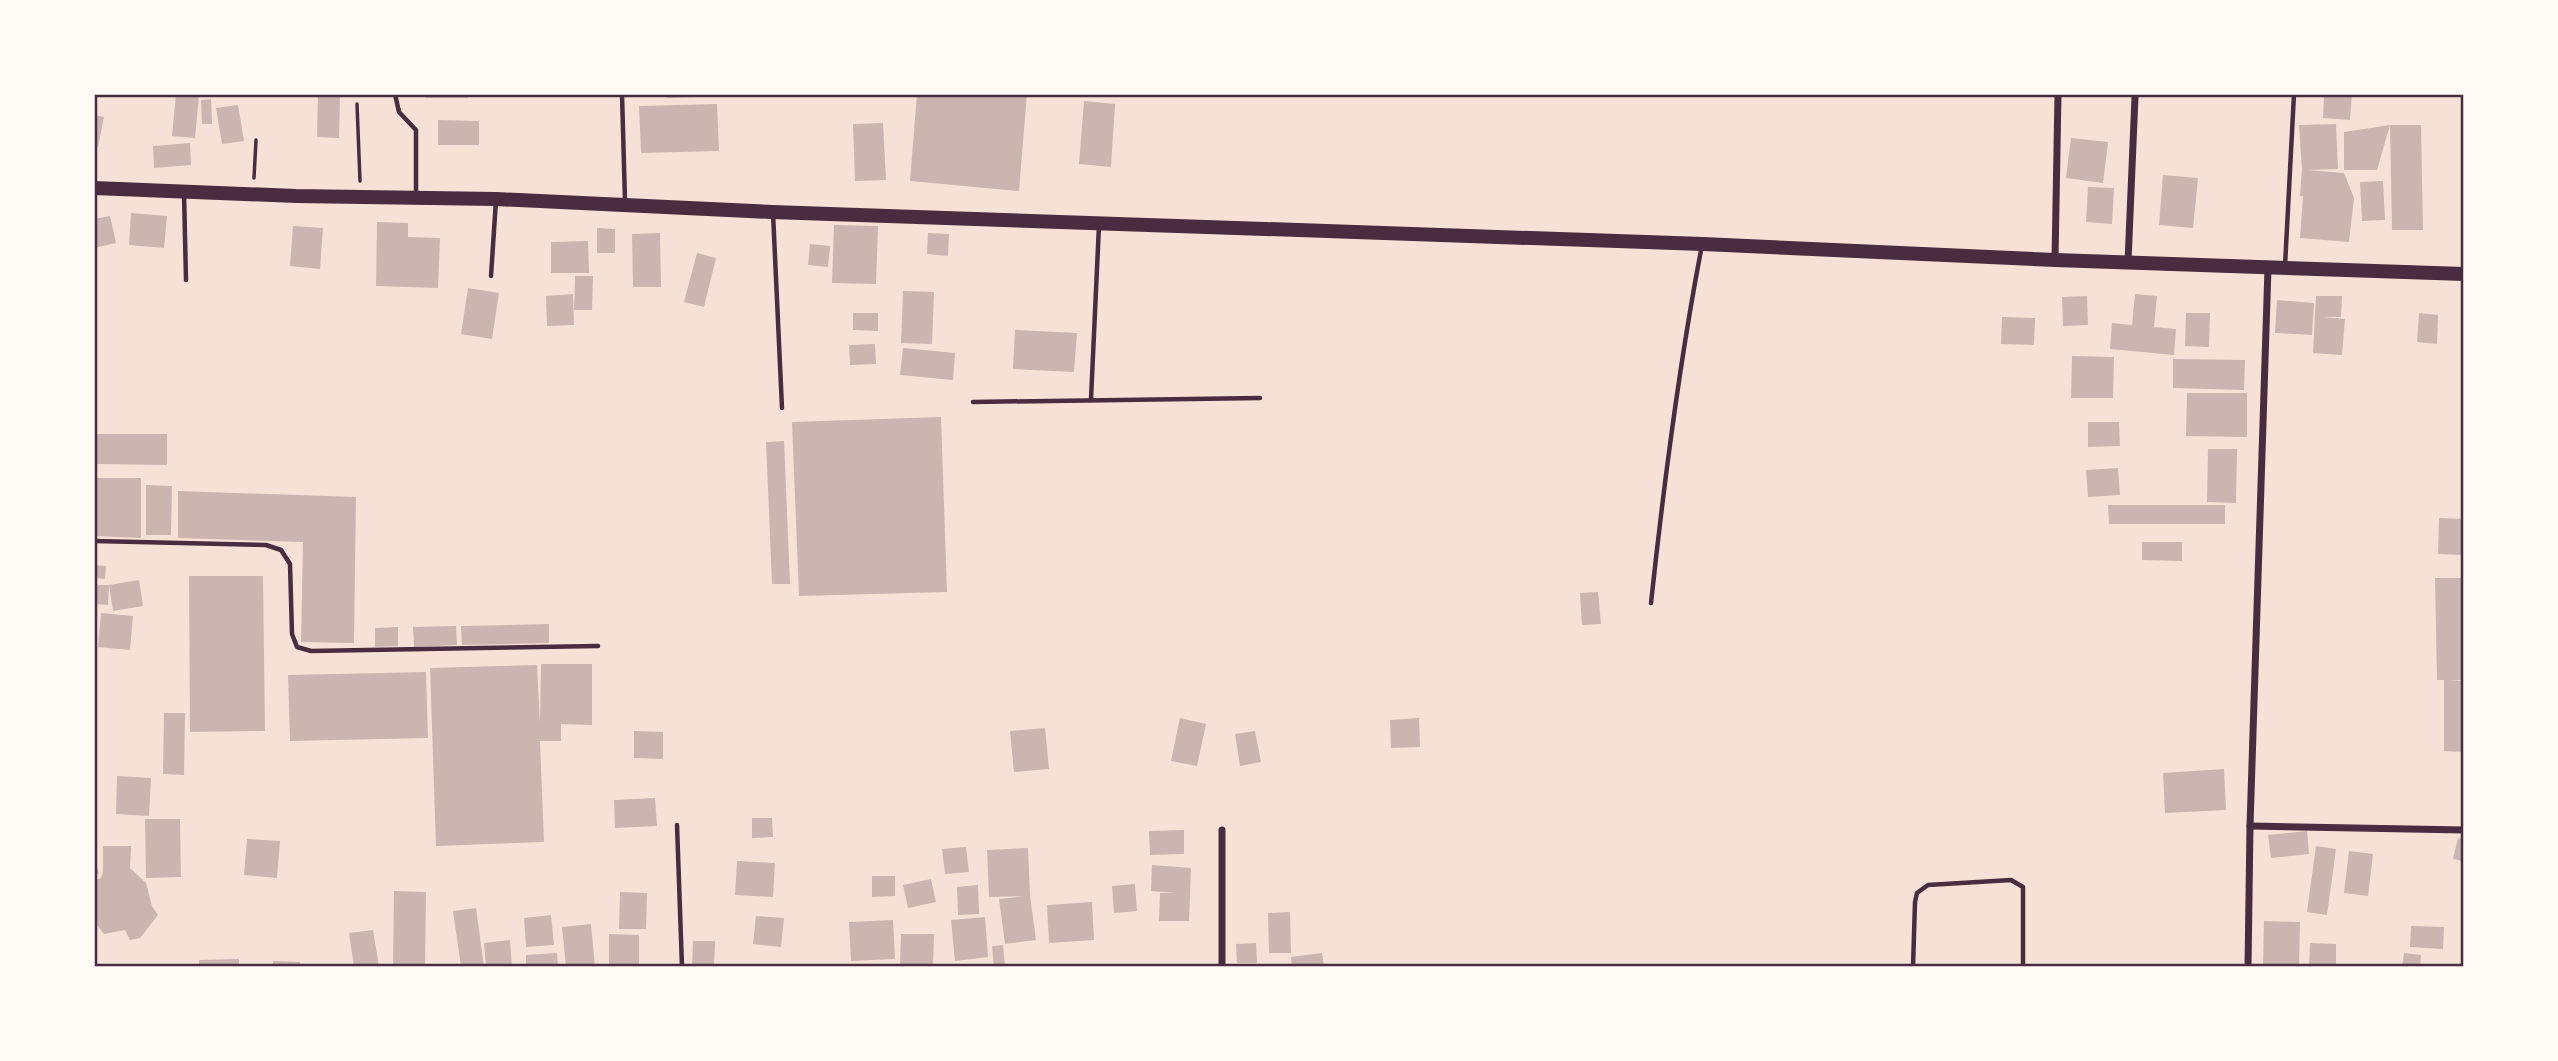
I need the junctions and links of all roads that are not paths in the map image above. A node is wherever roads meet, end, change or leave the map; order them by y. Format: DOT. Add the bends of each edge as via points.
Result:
graph roads {
  1 [pos="395,94"];
  2 [pos="622,94"];
  3 [pos="2058,94"];
  4 [pos="2294,94"];
  5 [pos="2135,97"];
  6 [pos="94,188"];
  7 [pos="184,191"];
  8 [pos="416,198"];
  9 [pos="496,199"];
  10 [pos="625,206"];
  11 [pos="772,212"];
  12 [pos="1099,224"];
  13 [pos="1703,244"];
  14 [pos="2055,260"];
  15 [pos="2128,262"];
  16 [pos="2269,266"];
  17 [pos="2285,267"];
  18 [pos="2463,274"];
  19 [pos="491,276"];
  20 [pos="186,280"];
  21 [pos="1260,398"];
  22 [pos="1091,399"];
  23 [pos="973,402"];
  24 [pos="782,408"];
  25 [pos="94,541"];
  26 [pos="1651,603"];
  27 [pos="598,646"];
  28 [pos="677,825"];
  29 [pos="2250,827"];
  30 [pos="1222,830"];
  31 [pos="2463,830"];
  32 [pos="682,967"];
  33 [pos="1222,967"];
  34 [pos="1913,967"];
  35 [pos="2023,967"];
  36 [pos="2248,967"];
  1 -- 8 [label="lane" via="399,112 416,130"];
  2 -- 10 [label="lane"];
  3 -- 14 [label="street"];
  4 -- 17 [label="lane"];
  5 -- 15 [label="street"];
  6 -- 7 [label="main road"];
  7 -- 8 [label="main road"];
  7 -- 20 [label="lane"];
  8 -- 9 [label="main road"];
  9 -- 10 [label="main road"];
  9 -- 19 [label="lane"];
  10 -- 11 [label="main road"];
  11 -- 12 [label="main road"];
  11 -- 24 [label="lane"];
  12 -- 13 [label="main road"];
  12 -- 22 [label="lane"];
  13 -- 14 [label="main road"];
  13 -- 26 [label="lane" via="1684,338"];
  14 -- 15 [label="main road"];
  15 -- 16 [label="main road"];
  16 -- 17 [label="main road"];
  16 -- 29 [label="street"];
  17 -- 18 [label="main road"];
  21 -- 22 [label="lane"];
  22 -- 23 [label="lane"];
  25 -- 27 [label="lane" via="266,545 281,550 290,564 292,634 296,647 311,651"];
  28 -- 32 [label="lane"];
  29 -- 31 [label="street"];
  29 -- 36 [label="street"];
  30 -- 33 [label="street"];
  34 -- 35 [label="lane" via="1914,902 1921,889 2011,880 2023,887"];
}
